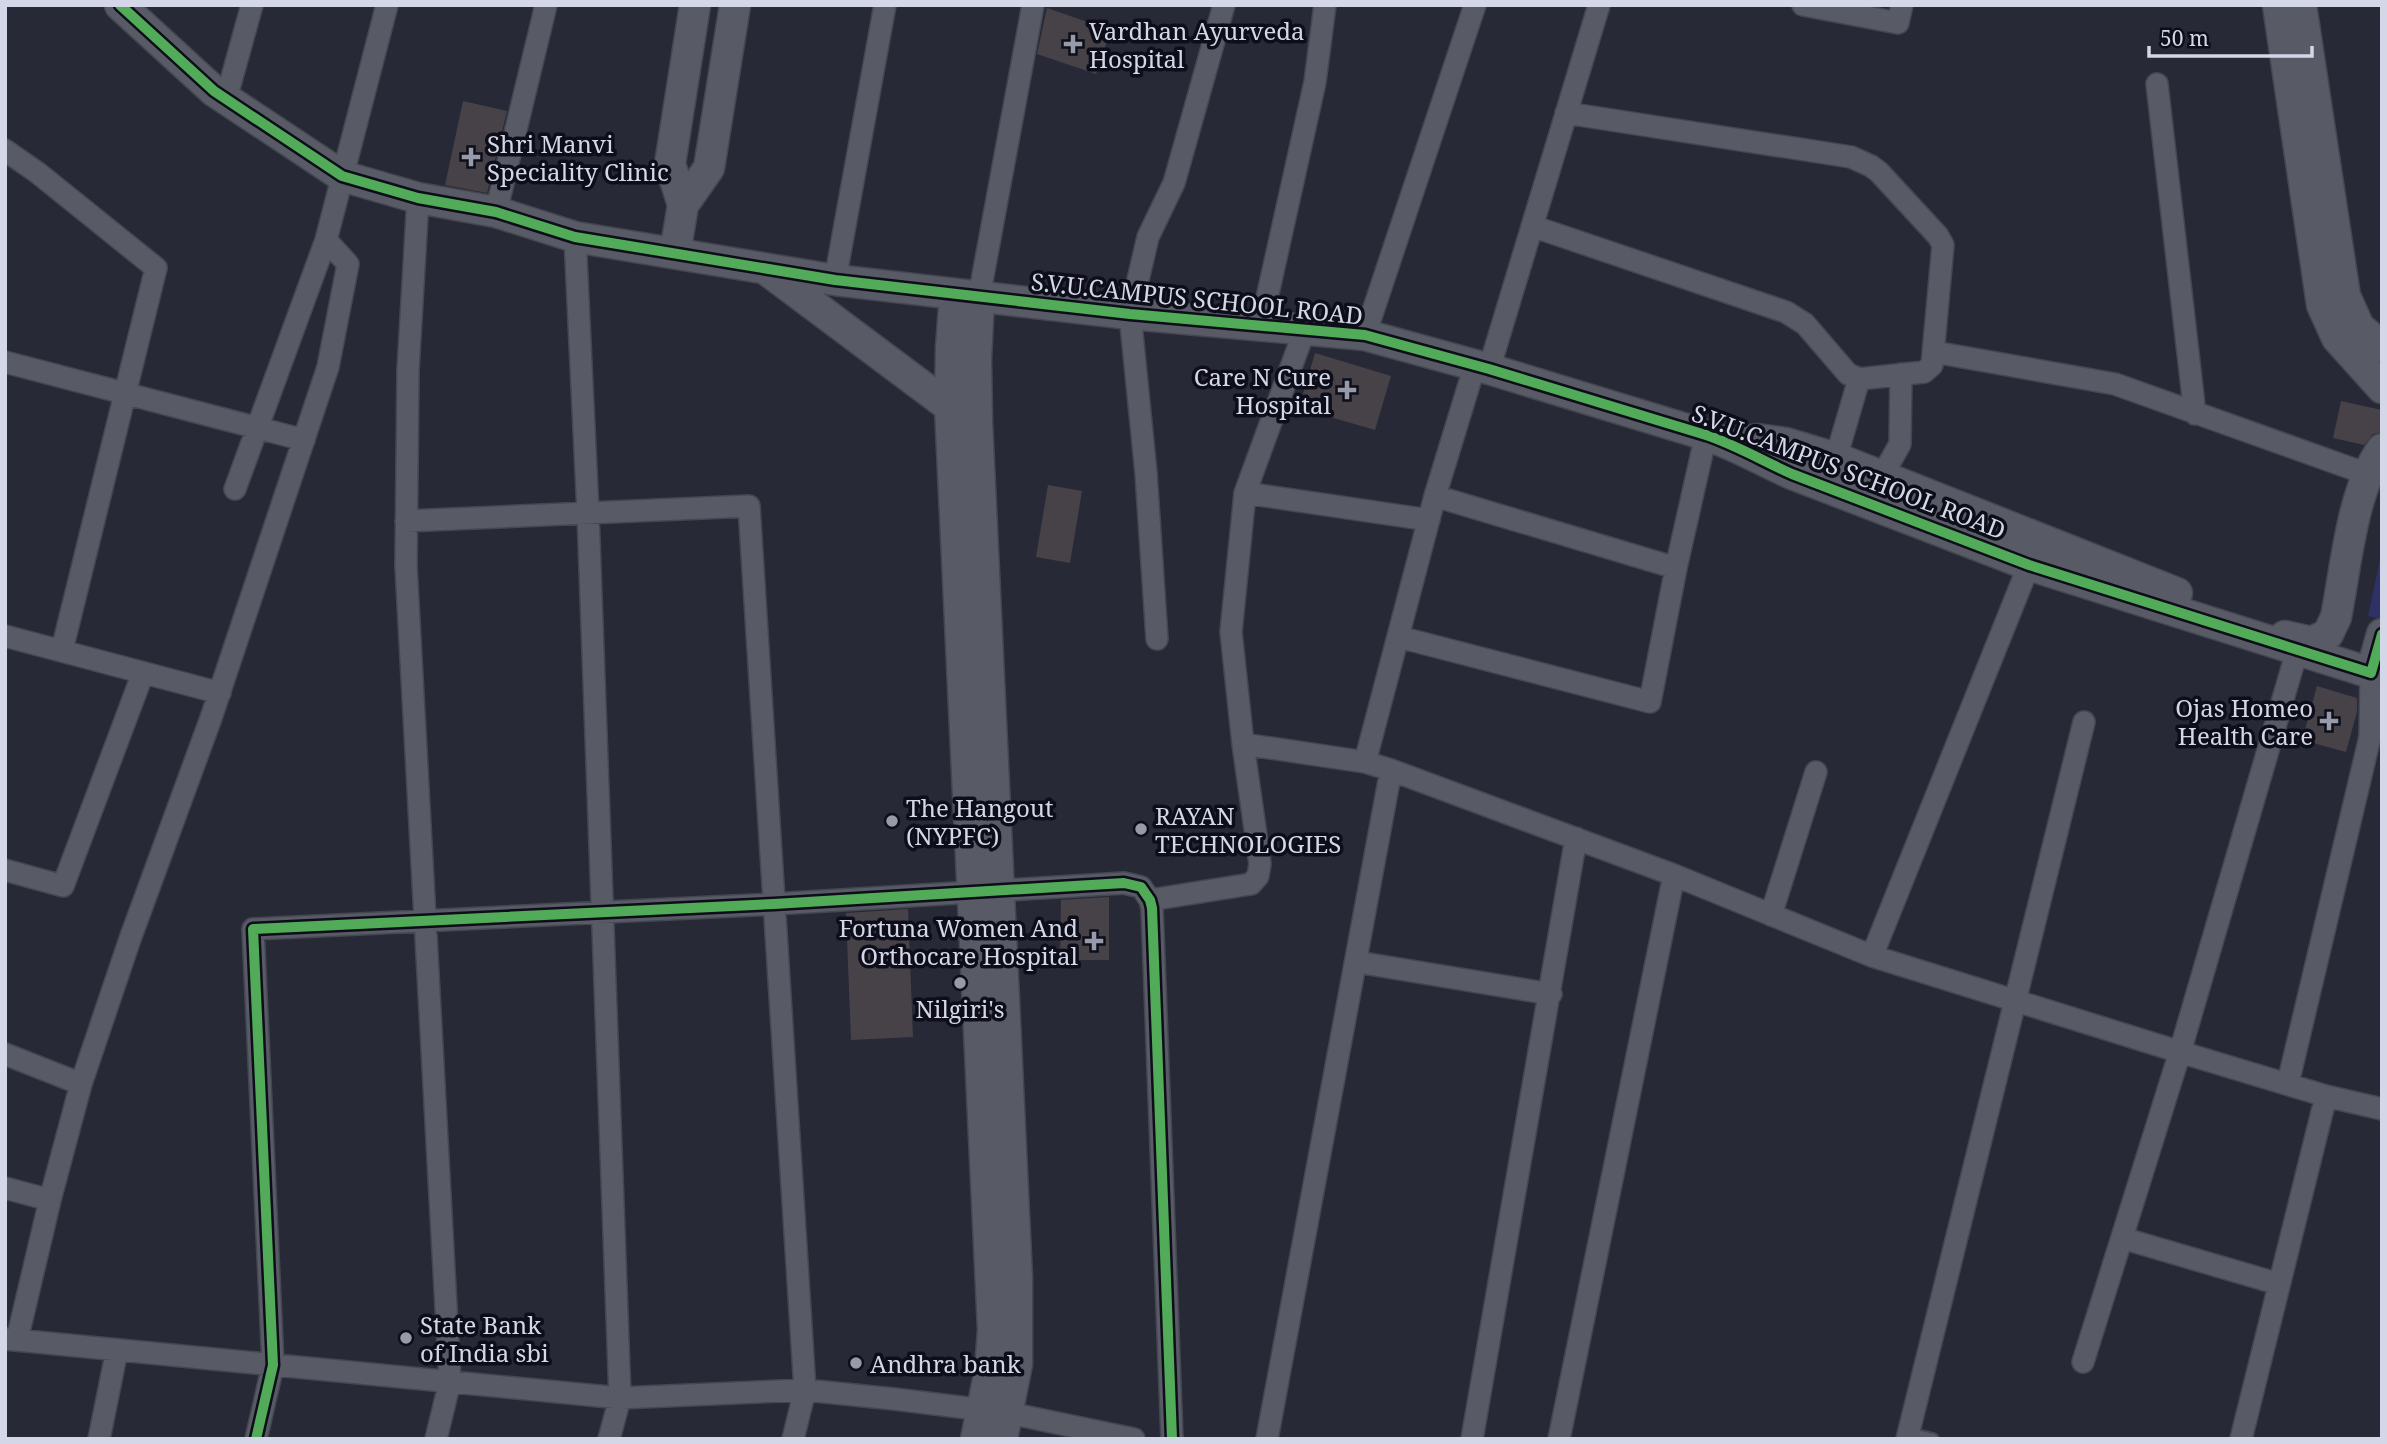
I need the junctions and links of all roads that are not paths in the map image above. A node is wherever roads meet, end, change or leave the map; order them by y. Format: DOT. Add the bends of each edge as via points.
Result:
graph roads {
  1 [pos="120,5"];
  2 [pos="252,5"];
  3 [pos="387,5"];
  4 [pos="546,5"];
  5 [pos="695,5"];
  6 [pos="735,5"];
  7 [pos="885,5"];
  8 [pos="1033,5"];
  9 [pos="1224,5"];
  10 [pos="1325,5"];
  11 [pos="1475,5"];
  12 [pos="1599,5"];
  13 [pos="1803,5"];
  14 [pos="1902,5"];
  15 [pos="2278,5"];
  16 [pos="2301,5"];
  17 [pos="2157,84"];
  18 [pos="226,99"];
  19 [pos="1566,113"];
  20 [pos="5,150"];
  21 [pos="342,176"];
  22 [pos="418,198"];
  23 [pos="683,205"];
  24 [pos="496,212"];
  25 [pos="1532,226"];
  26 [pos="575,237"];
  27 [pos="326,240"];
  28 [pos="675,253"];
  29 [pos="763,267"];
  30 [pos="835,280"];
  31 [pos="967,295"];
  32 [pos="1130,314"];
  33 [pos="1261,325"];
  34 [pos="1305,329"];
  35 [pos="1364,335"];
  36 [pos="2382,346"];
  37 [pos="1934,352"];
  38 [pos="5,362"];
  39 [pos="1482,367"];
  40 [pos="1901,374"];
  41 [pos="1858,379"];
  42 [pos="2382,388"];
  43 [pos="125,395"];
  44 [pos="950,407"];
  45 [pos="2195,414"];
  46 [pos="257,428"];
  47 [pos="304,440"];
  48 [pos="1720,440"];
  49 [pos="1836,458"];
  50 [pos="2374,461"];
  51 [pos="1882,476"];
  52 [pos="235,489"];
  53 [pos="1245,493"];
  54 [pos="1435,496"];
  55 [pos="588,513"];
  56 [pos="1429,520"];
  57 [pos="406,522"];
  58 [pos="2029,565"];
  59 [pos="1676,568"];
  60 [pos="2382,634"];
  61 [pos="5,636"];
  62 [pos="1399,638"];
  63 [pos="1157,639"];
  64 [pos="62,650"];
  65 [pos="2297,651"];
  66 [pos="143,673"];
  67 [pos="2371,673"];
  68 [pos="220,694"];
  69 [pos="2084,723"];
  70 [pos="1243,744"];
  71 [pos="1365,762"];
  72 [pos="1391,770"];
  73 [pos="1816,772"];
  74 [pos="1576,838"];
  75 [pos="5,870"];
  76 [pos="1674,875"];
  77 [pos="987,891"];
  78 [pos="1150,900"];
  79 [pos="774,904"];
  80 [pos="602,913"];
  81 [pos="1771,915"];
  82 [pos="425,921"];
  83 [pos="1872,956"];
  84 [pos="1357,962"];
  85 [pos="1550,994"];
  86 [pos="2015,1001"];
  87 [pos="2180,1052"];
  88 [pos="5,1054"];
  89 [pos="2288,1083"];
  90 [pos="81,1084"];
  91 [pos="2326,1096"];
  92 [pos="2382,1109"];
  93 [pos="5,1188"];
  94 [pos="50,1200"];
  95 [pos="2122,1238"];
  96 [pos="2279,1284"];
  97 [pos="11,1340"];
  98 [pos="117,1350"];
  99 [pos="2083,1362"];
  100 [pos="273,1365"];
  101 [pos="450,1381"];
  102 [pos="805,1390"];
  103 [pos="620,1398"];
  104 [pos="993,1426"];
  105 [pos="1908,1436"];
  106 [pos="99,1439"];
  107 [pos="256,1439"];
  108 [pos="436,1439"];
  109 [pos="609,1439"];
  110 [pos="793,1439"];
  111 [pos="1134,1439"];
  112 [pos="1172,1439"];
  113 [pos="1267,1439"];
  114 [pos="1472,1439"];
  115 [pos="1559,1439"];
  116 [pos="1933,1439"];
  117 [pos="2241,1439"];
  1 -- 18 [label="street, S.V.U.CAMPUS SCHOOL ROAD"];
  2 -- 18 [label="street"];
  3 -- 21 [label="street"];
  4 -- 24 [label="street"];
  5 -- 23 [label="street" via="670,164"];
  6 -- 23 [label="street" via="709,168"];
  7 -- 30 [label="street"];
  8 -- 31 [label="street"];
  9 -- 32 [label="street" via="1174,183 1148,237"];
  10 -- 33 [label="street" via="1315,82"];
  11 -- 35 [label="street"];
  12 -- 19 [label="street"];
  13 -- 14 [label="street" via="1898,23"];
  15 -- 42 [label="street" via="2322,304 2337,338"];
  16 -- 36 [label="street" via="2345,296 2359,327"];
  17 -- 45 [label="street"];
  18 -- 21 [label="street, S.V.U.CAMPUS SCHOOL ROAD"];
  19 -- 25 [label="street"];
  19 -- 37 [label="street" via="1851,157 1871,166 1943,245"];
  20 -- 43 [label="street" via="156,268"];
  21 -- 22 [label="street, S.V.U.CAMPUS SCHOOL ROAD"];
  21 -- 27 [label="street"];
  22 -- 24 [label="street, S.V.U.CAMPUS SCHOOL ROAD"];
  22 -- 57 [label="street" via="408,370"];
  23 -- 28 [label="street"];
  24 -- 26 [label="street, S.V.U.CAMPUS SCHOOL ROAD"];
  25 -- 39 [label="street"];
  25 -- 41 [label="street" via="1786,312 1805,324 1848,374"];
  26 -- 28 [label="street, S.V.U.CAMPUS SCHOOL ROAD"];
  26 -- 55 [label="street"];
  27 -- 46 [label="street"];
  27 -- 47 [label="street" via="348,264 328,367"];
  28 -- 29 [label="street, S.V.U.CAMPUS SCHOOL ROAD"];
  29 -- 30 [label="street, S.V.U.CAMPUS SCHOOL ROAD"];
  29 -- 44 [label="street"];
  30 -- 31 [label="street, S.V.U.CAMPUS SCHOOL ROAD"];
  31 -- 32 [label="street, S.V.U.CAMPUS SCHOOL ROAD"];
  31 -- 44 [label="street" via="951,348"];
  31 -- 77 [label="street" via="976,359"];
  32 -- 33 [label="street, S.V.U.CAMPUS SCHOOL ROAD"];
  32 -- 63 [label="street"];
  33 -- 34 [label="street, S.V.U.CAMPUS SCHOOL ROAD"];
  34 -- 35 [label="street, S.V.U.CAMPUS SCHOOL ROAD"];
  34 -- 53 [label="street"];
  35 -- 39 [label="street, S.V.U.CAMPUS SCHOOL ROAD"];
  37 -- 40 [label="street" via="1929,369"];
  37 -- 45 [label="street" via="2115,384"];
  38 -- 43 [label="street"];
  39 -- 48 [label="street, S.V.U.CAMPUS SCHOOL ROAD"];
  39 -- 54 [label="street"];
  40 -- 41 [label="street"];
  40 -- 51 [label="street" via="1900,444"];
  41 -- 49 [label="street"];
  43 -- 46 [label="street"];
  43 -- 64 [label="street"];
  44 -- 77 [label="street"];
  45 -- 50 [label="street"];
  46 -- 47 [label="street"];
  46 -- 52 [label="street"];
  47 -- 68 [label="street"];
  48 -- 49 [label="street, S.V.U.CAMPUS SCHOOL ROAD" via="1786,443"];
  48 -- 58 [label="street, S.V.U.CAMPUS SCHOOL ROAD" via="1792,474"];
  48 -- 59 [label="street"];
  49 -- 51 [label="street, S.V.U.CAMPUS SCHOOL ROAD"];
  50 -- 51 [label="street, S.V.U.CAMPUS SCHOOL ROAD" via="2359,497 2336,617 2328,634 2312,642 2291,639"];
  53 -- 56 [label="street"];
  53 -- 70 [label="street" via="1231,632"];
  54 -- 56 [label="street"];
  54 -- 59 [label="street"];
  55 -- 57 [label="street"];
  55 -- 79 [label="street" via="749,506"];
  55 -- 80 [label="street"];
  56 -- 62 [label="street"];
  57 -- 82 [label="street"];
  58 -- 65 [label="street, S.V.U.CAMPUS SCHOOL ROAD"];
  58 -- 83 [label="street"];
  59 -- 62 [label="street" via="1650,702"];
  60 -- 67 [label="street"];
  61 -- 64 [label="street"];
  62 -- 71 [label="street"];
  64 -- 66 [label="street"];
  65 -- 67 [label="street, S.V.U.CAMPUS SCHOOL ROAD"];
  65 -- 87 [label="street"];
  66 -- 68 [label="street"];
  66 -- 75 [label="street" via="63,886"];
  67 -- 89 [label="street" via="2370,737"];
  68 -- 90 [label="street"];
  69 -- 86 [label="street"];
  70 -- 71 [label="street"];
  70 -- 78 [label="street" via="1259,852 1258,876 1251,884"];
  71 -- 72 [label="street"];
  72 -- 74 [label="street"];
  72 -- 84 [label="street"];
  73 -- 81 [label="street"];
  74 -- 76 [label="street"];
  74 -- 85 [label="street"];
  76 -- 81 [label="street"];
  76 -- 115 [label="street"];
  77 -- 78 [label="street" via="1124,883 1140,887"];
  77 -- 79 [label="street"];
  77 -- 104 [label="street"];
  78 -- 112 [label="street"];
  79 -- 80 [label="street"];
  79 -- 102 [label="street"];
  80 -- 82 [label="street"];
  80 -- 103 [label="street"];
  81 -- 83 [label="street"];
  82 -- 100 [label="street" via="253,929"];
  82 -- 101 [label="street"];
  83 -- 86 [label="street"];
  84 -- 85 [label="street"];
  84 -- 113 [label="street"];
  85 -- 114 [label="street"];
  86 -- 87 [label="street"];
  86 -- 105 [label="street"];
  87 -- 89 [label="street"];
  87 -- 95 [label="street"];
  88 -- 90 [label="street"];
  89 -- 91 [label="street"];
  90 -- 94 [label="street"];
  91 -- 92 [label="street"];
  91 -- 96 [label="street"];
  93 -- 94 [label="street"];
  94 -- 97 [label="street"];
  95 -- 96 [label="street"];
  95 -- 99 [label="street"];
  96 -- 117 [label="street"];
  97 -- 98 [label="street"];
  98 -- 100 [label="street"];
  98 -- 106 [label="street"];
  100 -- 101 [label="street"];
  100 -- 107 [label="street"];
  101 -- 103 [label="street"];
  101 -- 108 [label="street"];
  102 -- 103 [label="street"];
  102 -- 104 [label="street" via="894,1398"];
  102 -- 110 [label="street"];
  103 -- 109 [label="street"];
  104 -- 111 [label="street"];
  105 -- 116 [label="lane"];
}
